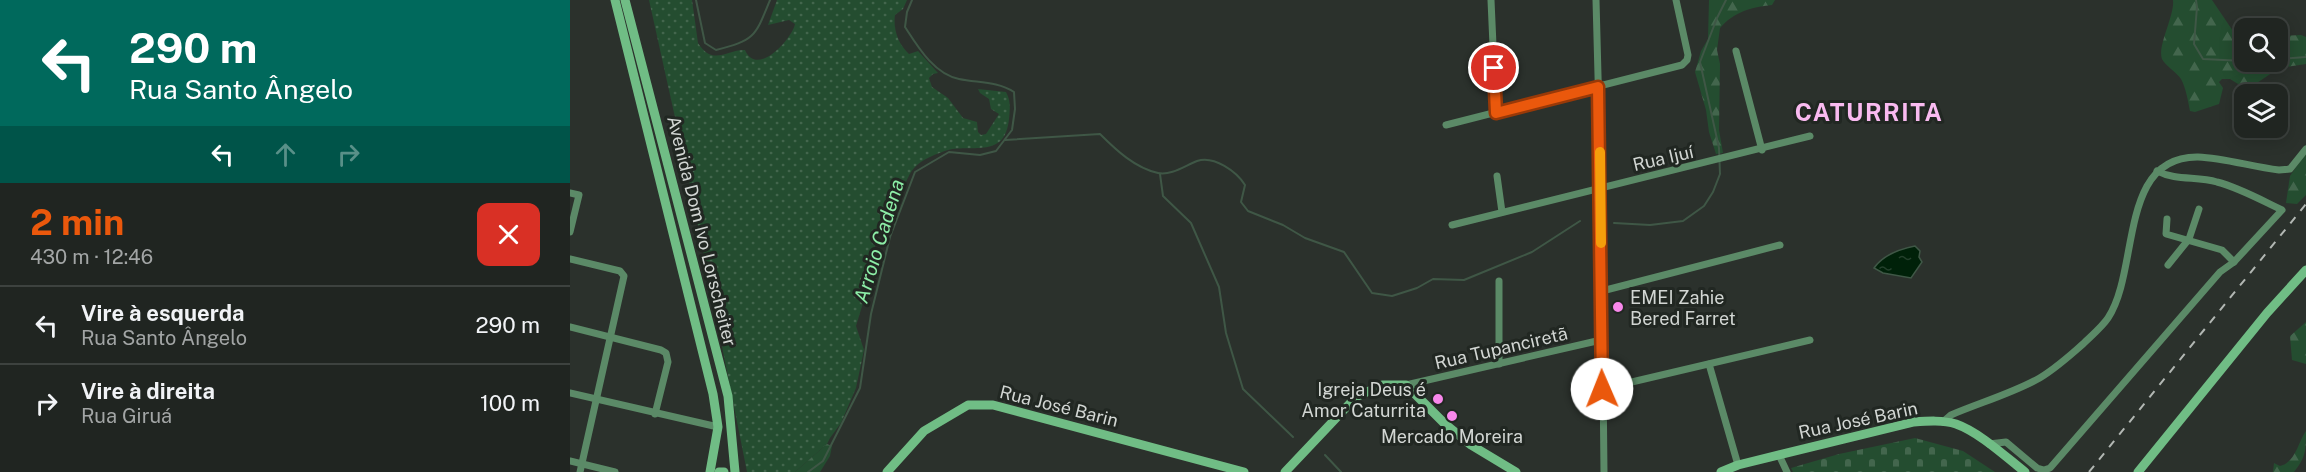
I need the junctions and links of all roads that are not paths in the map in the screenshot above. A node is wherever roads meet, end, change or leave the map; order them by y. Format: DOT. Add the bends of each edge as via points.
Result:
graph roads {
  1 [pos="615,0"];
  2 [pos="625,0"];
  3 [pos="1491,0"];
  4 [pos="1596,0"];
  5 [pos="1676,0"];
  6 [pos="1736,51"];
  7 [pos="1598,87"];
  8 [pos="1496,113"];
  9 [pos="1446,126"];
  10 [pos="1810,136"];
  11 [pos="2306,149"];
  12 [pos="1762,150"];
  13 [pos="2157,171"];
  14 [pos="1497,176"];
  15 [pos="1601,188"];
  16 [pos="570,193"];
  17 [pos="2199,209"];
  18 [pos="1502,212"];
  19 [pos="2167,219"];
  20 [pos="1452,225"];
  21 [pos="570,232"];
  22 [pos="2189,239"];
  23 [pos="1780,245"];
  24 [pos="570,259"];
  25 [pos="2234,262"];
  26 [pos="2168,265"];
  27 [pos="2306,270"];
  28 [pos="1499,281"];
  29 [pos="1602,291"];
  30 [pos="570,327"];
  31 [pos="612,336"];
  32 [pos="1601,340"];
  33 [pos="1810,340"];
  34 [pos="1499,364"];
  35 [pos="1709,364"];
  36 [pos="1406,385"];
  37 [pos="1602,389"];
  38 [pos="570,393"];
  39 [pos="597,400"];
  40 [pos="655,414"];
  41 [pos="1943,422"];
  42 [pos="718,428"];
  43 [pos="1989,444"];
  44 [pos="1779,454"];
  45 [pos="570,462"];
  46 [pos="1738,465"];
  47 [pos="581,468"];
  48 [pos="615,472"];
  49 [pos="710,472"];
  50 [pos="719,472"];
  51 [pos="724,472"];
  52 [pos="735,472"];
  53 [pos="887,472"];
  54 [pos="1244,472"];
  55 [pos="1285,472"];
  56 [pos="1516,472"];
  57 [pos="1604,472"];
  58 [pos="1721,472"];
  59 [pos="1787,472"];
  60 [pos="2025,472"];
  61 [pos="2138,472"];
  1 -- 42 [label="main road, Avenida Dom Ivo Lorscheiter" via="713,393"];
  2 -- 52 [label="main road, Avenida Dom Ivo Lorscheiter" via="728,396"];
  3 -- 8 [label="street"];
  4 -- 7 [label="street"];
  5 -- 7 [label="street" via="1687,60 1682,65"];
  6 -- 12 [label="street"];
  7 -- 8 [label="street"];
  7 -- 15 [label="street"];
  8 -- 9 [label="street"];
  10 -- 12 [label="street, Rua Ijuí"];
  11 -- 13 [label="street" via="2290,169 2198,157 2180,158"];
  12 -- 15 [label="street, Rua Ijuí"];
  13 -- 25 [label="street" via="2173,178 2197,178 2234,187 2282,210"];
  13 -- 41 [label="street" via="2146,186 2124,282 2107,319 2051,371"];
  14 -- 18 [label="street"];
  15 -- 18 [label="street, Rua Ijuí"];
  15 -- 29 [label="street"];
  16 -- 21 [label="street" via="579,195"];
  17 -- 22 [label="street"];
  18 -- 20 [label="street, Rua Ijuí"];
  19 -- 22 [label="street" via="2166,234"];
  22 -- 25 [label="street" via="2222,250"];
  22 -- 26 [label="street"];
  23 -- 29 [label="street"];
  24 -- 31 [label="street" via="620,271 624,276"];
  25 -- 43 [label="street" via="2220,272 2050,468 2037,468 2006,442"];
  27 -- 61 [label="main road"];
  28 -- 34 [label="street"];
  29 -- 32 [label="street"];
  30 -- 31 [label="street"];
  31 -- 39 [label="street"];
  31 -- 40 [label="street" via="666,353 668,362"];
  32 -- 34 [label="street, Rua Tupanciretã"];
  32 -- 37 [label="street"];
  33 -- 35 [label="street"];
  34 -- 36 [label="street, Rua Tupanciretã"];
  35 -- 37 [label="street"];
  35 -- 46 [label="street"];
  36 -- 55 [label="main road" via="1382,385 1356,396"];
  36 -- 56 [label="main road" via="1471,445"];
  37 -- 57 [label="street"];
  38 -- 39 [label="street"];
  39 -- 40 [label="street"];
  39 -- 47 [label="street"];
  40 -- 42 [label="street"];
  41 -- 43 [label="main road, Rua José Barin" via="1957,424"];
  41 -- 44 [label="main road, Rua José Barin" via="1914,422"];
  42 -- 49 [label="main road, Avenida Dom Ivo Lorscheiter"];
  43 -- 60 [label="main road, Rua José Barin"];
  44 -- 46 [label="main road, Rua José Barin"];
  44 -- 59 [label="street"];
  45 -- 47 [label="street"];
  46 -- 58 [label="main road, Rua José Barin"];
  47 -- 48 [label="street"];
  50 -- 51 [label="main road"];
  53 -- 54 [label="main road, Rua José Barin" via="924,431 968,405 993,405"];
}
